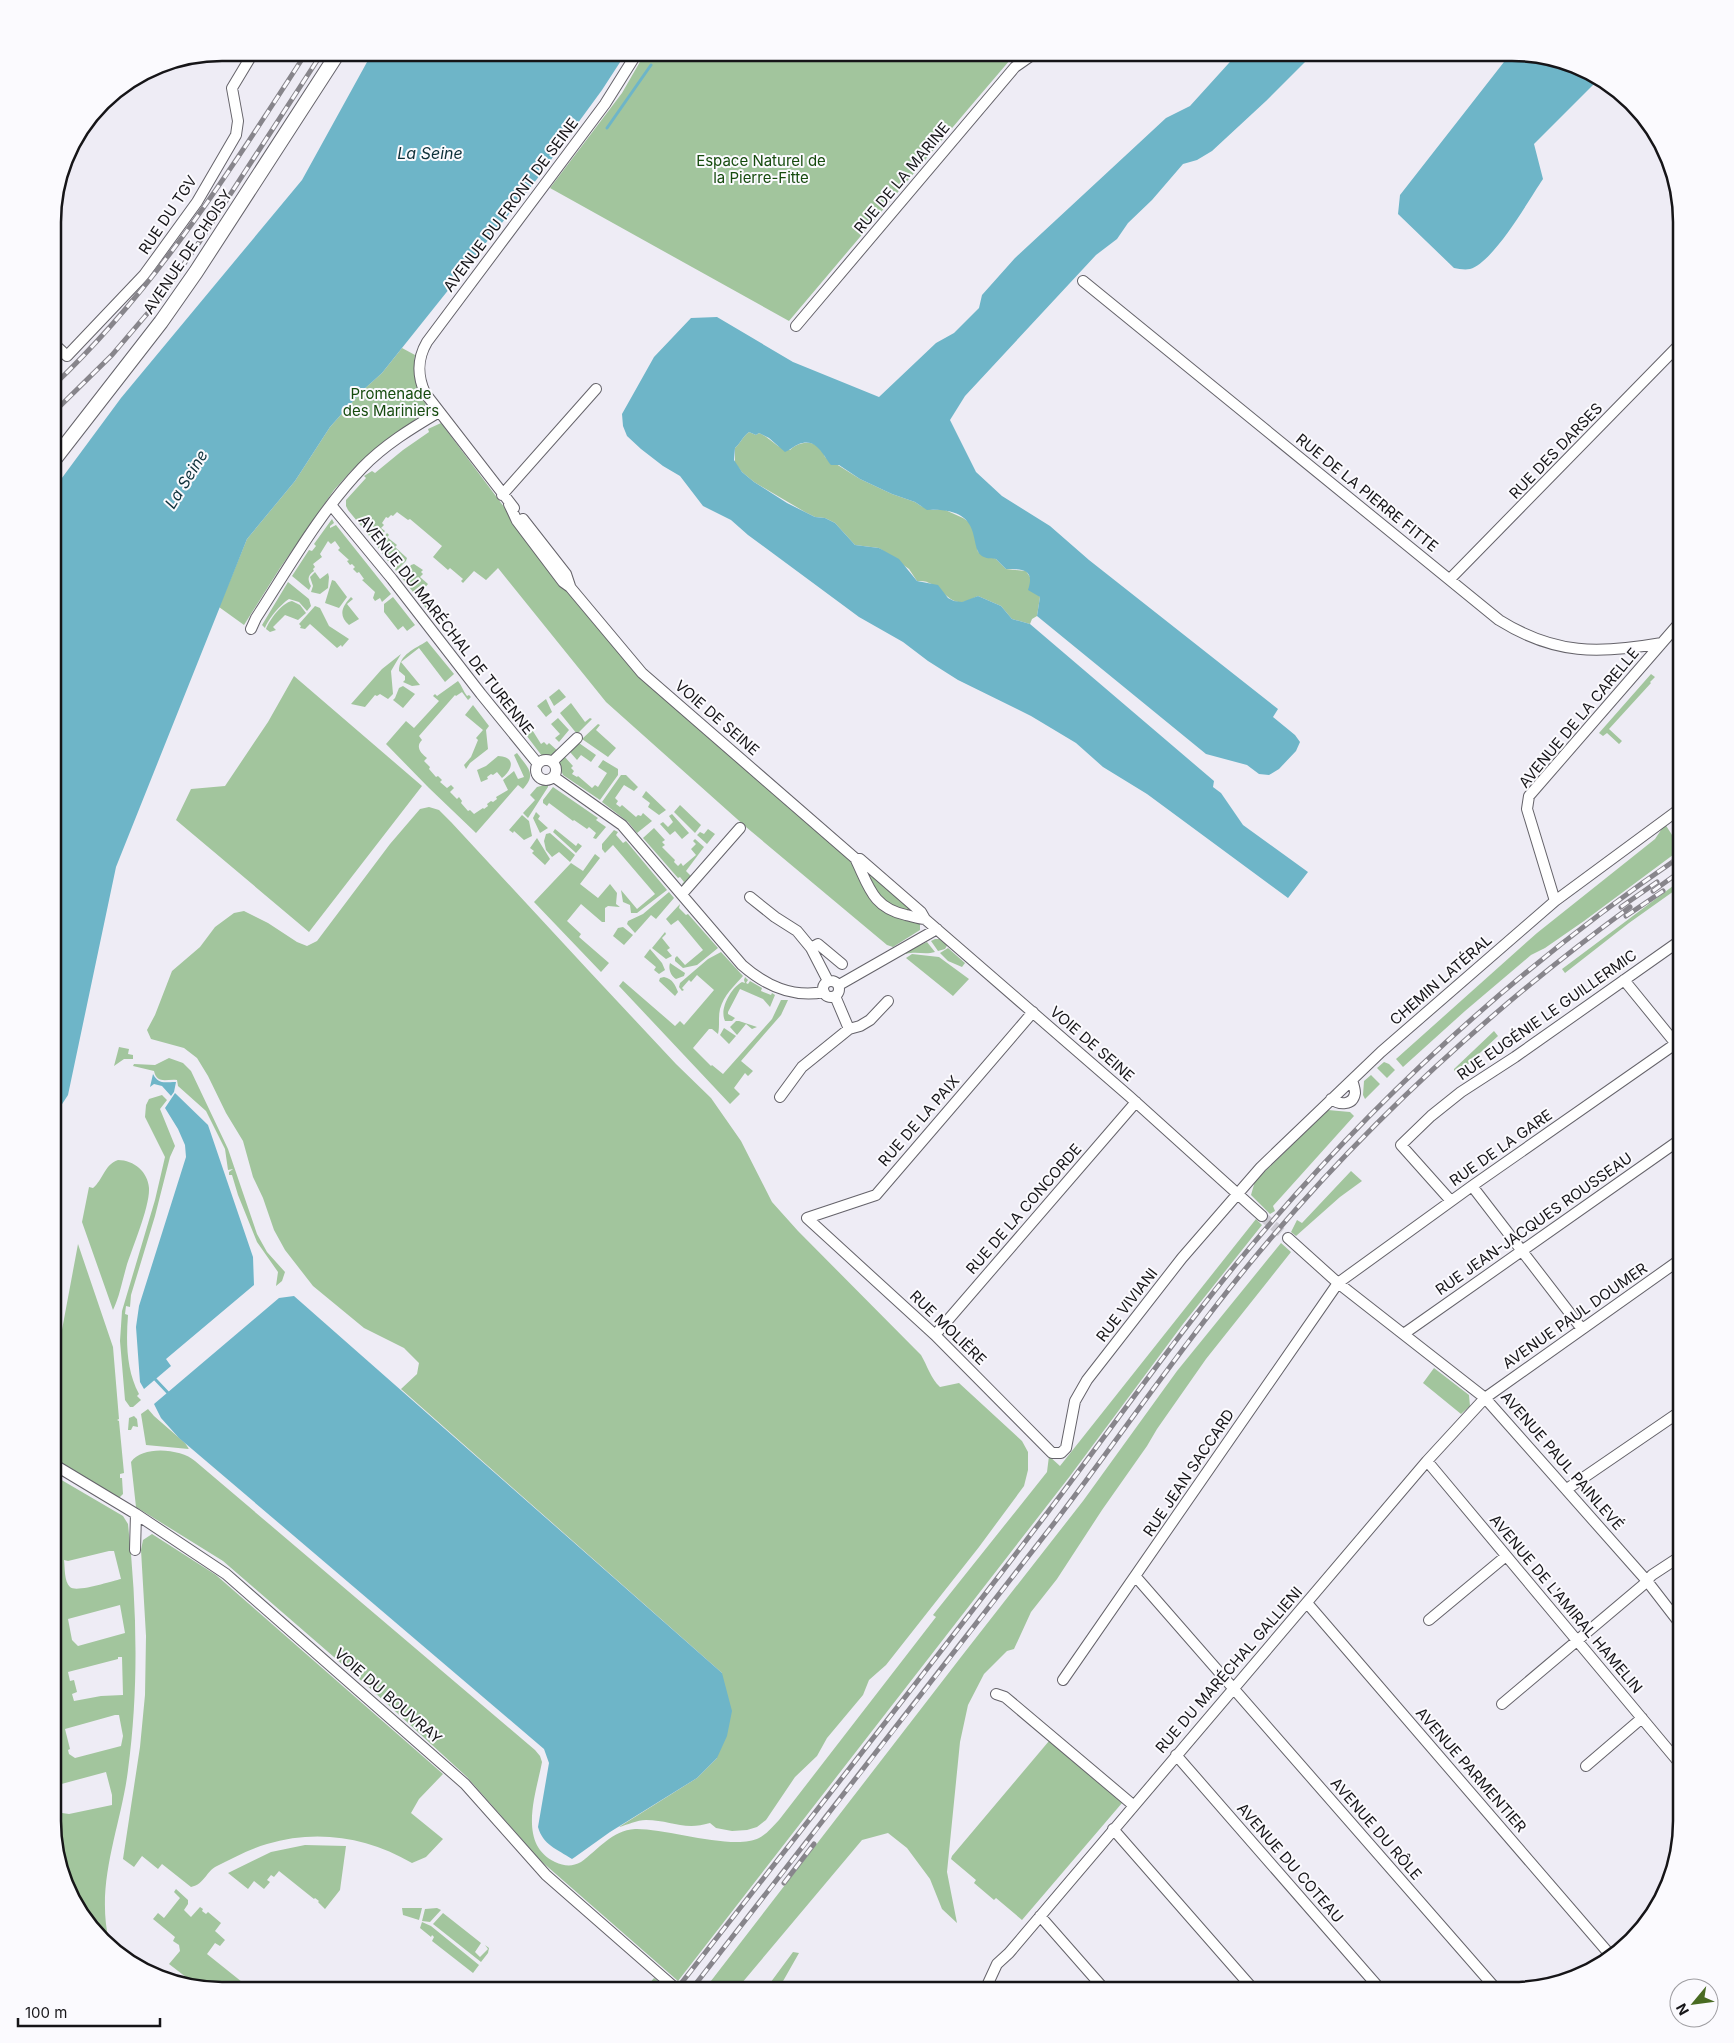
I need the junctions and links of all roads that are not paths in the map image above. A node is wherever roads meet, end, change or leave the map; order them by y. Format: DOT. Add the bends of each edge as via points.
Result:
graph roads {
  1 [pos="248,61"];
  2 [pos="332,61"];
  3 [pos="632,61"];
  4 [pos="1023,62"];
  5 [pos="1083,282"];
  6 [pos="796,326"];
  7 [pos="62,351"];
  8 [pos="1673,352"];
  9 [pos="419,377"];
  10 [pos="596,389"];
  11 [pos="439,412"];
  12 [pos="62,449"];
  13 [pos="502,494"];
  14 [pos="331,505"];
  15 [pos="1450,579"];
  16 [pos="251,629"];
  17 [pos="1673,631"];
  18 [pos="1662,643"];
  19 [pos="577,738"];
  20 [pos="552,762"];
  21 [pos="538,764"];
  22 [pos="554,777"];
  23 [pos="1673,815"];
  24 [pos="740,828"];
  25 [pos="856,859"];
  26 [pos="682,894"];
  27 [pos="750,897"];
  28 [pos="1555,901"];
  29 [pos="925,918"];
  30 [pos="937,929"];
  31 [pos="1673,946"];
  32 [pos="811,948"];
  33 [pos="842,964"];
  34 [pos="1624,980"];
  35 [pos="828,981"];
  36 [pos="839,985"];
  37 [pos="824,992"];
  38 [pos="835,996"];
  39 [pos="888,1001"];
  40 [pos="1033,1012"];
  41 [pos="849,1029"];
  42 [pos="1673,1037"];
  43 [pos="1673,1050"];
  44 [pos="780,1097"];
  45 [pos="1136,1102"];
  46 [pos="1673,1145"];
  47 [pos="1472,1186"];
  48 [pos="1235,1196"];
  49 [pos="1451,1201"];
  50 [pos="1262,1216"];
  51 [pos="807,1218"];
  52 [pos="1288,1238"];
  53 [pos="1521,1250"];
  54 [pos="1673,1265"];
  55 [pos="1338,1282"];
  56 [pos="1582,1329"];
  57 [pos="1405,1333"];
  58 [pos="935,1335"];
  59 [pos="1485,1398"];
  60 [pos="1673,1417"];
  61 [pos="1066,1448"];
  62 [pos="1428,1461"];
  63 [pos="61,1469"];
  64 [pos="1567,1490"];
  65 [pos="136,1514"];
  66 [pos="136,1550"];
  67 [pos="1506,1556"];
  68 [pos="1673,1562"];
  69 [pos="1136,1577"];
  70 [pos="1647,1581"];
  71 [pos="1307,1603"];
  72 [pos="1673,1614"];
  73 [pos="1429,1620"];
  74 [pos="1577,1641"];
  75 [pos="1063,1680"];
  76 [pos="1233,1687"];
  77 [pos="996,1694"];
  78 [pos="1502,1704"];
  79 [pos="1642,1718"];
  80 [pos="1673,1754"];
  81 [pos="1176,1755"];
  82 [pos="1586,1766"];
  83 [pos="1133,1805"];
  84 [pos="1113,1829"];
  85 [pos="1040,1916"];
  86 [pos="1606,1950"];
  87 [pos="668,1982"];
  88 [pos="989,1982"];
  89 [pos="1098,1982"];
  90 [pos="1247,1982"];
  91 [pos="1374,1982"];
  92 [pos="1490,1982"];
  1 -- 7 [label="street, RUE DU TGV" via="232,88 238,120 236,135 198,202 144,275 67,356"];
  2 -- 12 [label="main road, AVENUE DE CHOISY" via="188,284"];
  3 -- 9 [label="street, AVENUE DU FRONT DE SEINE" via="606,104 427,342 419,361"];
  4 -- 6 [label="street, RUE DE LA MARINE"];
  5 -- 15 [label="street, RUE DE LA PIERRE FITTE"];
  8 -- 15 [label="street, RUE DES DARSES"];
  9 -- 11 [label="street, VOIE DE SEINE" via="425,393"];
  10 -- 13 [label="street"];
  11 -- 13 [label="street, VOIE DE SEINE"];
  11 -- 14 [label="street" via="394,440 362,468"];
  13 -- 25 [label="street, VOIE DE SEINE" via="561,567 570,588 642,673"];
  14 -- 16 [label="street"];
  14 -- 21 [label="street, AVENUE DU MARÉCHAL DE TURENNE"];
  15 -- 18 [label="street, RUE DE LA PIERRE FITTE" via="1499,620 1542,642 1583,650 1626,649"];
  17 -- 18 [label="street, AVENUE DE LA CARELLE"];
  18 -- 28 [label="street, AVENUE DE LA CARELLE" via="1529,796 1527,809"];
  19 -- 20 [label="street"];
  20 -- 21 [label="street" via="545,760"];
  20 -- 22 [label="street" via="556,769"];
  21 -- 22 [label="street" via="539,778"];
  22 -- 26 [label="street" via="622,825"];
  23 -- 28 [label="street, CHEMIN LATÉRAL"];
  24 -- 26 [label="street"];
  25 -- 29 [label="street, VOIE DE SEINE" via="860,859"];
  25 -- 29 [label="street, VOIE DE SEINE" via="880,904 894,912"];
  26 -- 37 [label="street" via="742,965 760,980 796,994"];
  27 -- 32 [label="street" via="797,931"];
  28 -- 48 [label="street, CHEMIN LATÉRAL" via="1380,1052"];
  29 -- 30 [label="street, VOIE DE SEINE"];
  30 -- 36 [label="street"];
  30 -- 40 [label="street, VOIE DE SEINE"];
  31 -- 34 [label="street, RUE EUGÉNIE LE GUILLERMIC"];
  32 -- 33 [label="street" via="818,944"];
  32 -- 35 [label="street"];
  34 -- 42 [label="street"];
  34 -- 49 [label="street, RUE EUGÉNIE LE GUILLERMIC" via="1461,1092 1401,1145"];
  35 -- 36 [label="street"];
  35 -- 37 [label="street"];
  36 -- 38 [label="street"];
  37 -- 38 [label="street" via="827,996"];
  38 -- 41 [label="street"];
  39 -- 41 [label="street" via="870,1020"];
  40 -- 45 [label="street, VOIE DE SEINE"];
  40 -- 51 [label="street, RUE DE LA PAIX" via="876,1195"];
  41 -- 44 [label="street" via="802,1067"];
  43 -- 47 [label="street, RUE DE LA GARE"];
  45 -- 48 [label="street, VOIE DE SEINE"];
  45 -- 58 [label="street, RUE DE LA CONCORDE"];
  46 -- 53 [label="street, RUE JEAN-JACQUES ROUSSEAU"];
  47 -- 49 [label="street, RUE DE LA GARE"];
  47 -- 53 [label="street"];
  48 -- 50 [label="street"];
  48 -- 61 [label="street, RUE VIVIANI" via="1087,1380 1075,1401"];
  49 -- 55 [label="street, RUE DE LA GARE"];
  51 -- 58 [label="street, RUE MOLIÈRE"];
  52 -- 55 [label="street, AVENUE PAUL PAINLEVÉ"];
  53 -- 56 [label="street"];
  53 -- 57 [label="street, RUE JEAN-JACQUES ROUSSEAU"];
  54 -- 56 [label="street, AVENUE PAUL DOUMER"];
  55 -- 57 [label="street, AVENUE PAUL PAINLEVÉ"];
  55 -- 69 [label="street, RUE JEAN SACCARD"];
  56 -- 59 [label="street, AVENUE PAUL DOUMER"];
  57 -- 59 [label="street, AVENUE PAUL PAINLEVÉ"];
  58 -- 61 [label="street, RUE MOLIÈRE" via="1052,1453 1061,1453"];
  59 -- 62 [label="street, RUE DU MARÉCHAL GALLIENI"];
  59 -- 64 [label="street, AVENUE PAUL PAINLEVÉ"];
  60 -- 64 [label="street"];
  62 -- 67 [label="street, AVENUE DE L'AMIRAL HAMELIN"];
  62 -- 71 [label="street, RUE DU MARÉCHAL GALLIENI"];
  63 -- 65 [label="street, VOIE DU BOUVRAY"];
  64 -- 70 [label="street, AVENUE PAUL PAINLEVÉ"];
  65 -- 66 [label="street"];
  65 -- 87 [label="street, VOIE DU BOUVRAY" via="241,1587 465,1784 546,1875"];
  67 -- 73 [label="street"];
  67 -- 74 [label="street, AVENUE DE L'AMIRAL HAMELIN"];
  68 -- 70 [label="street"];
  69 -- 75 [label="street, RUE JEAN SACCARD"];
  69 -- 76 [label="street, AVENUE DU RÔLE"];
  70 -- 72 [label="street, AVENUE PAUL PAINLEVÉ"];
  70 -- 74 [label="street"];
  71 -- 76 [label="street, RUE DU MARÉCHAL GALLIENI"];
  71 -- 86 [label="street, AVENUE PARMENTIER"];
  74 -- 78 [label="street"];
  74 -- 79 [label="street, AVENUE DE L'AMIRAL HAMELIN"];
  76 -- 81 [label="street, RUE DU MARÉCHAL GALLIENI"];
  76 -- 92 [label="street, AVENUE DU RÔLE"];
  77 -- 83 [label="street" via="1005,1697"];
  79 -- 80 [label="street, AVENUE DE L'AMIRAL HAMELIN"];
  79 -- 82 [label="street"];
  81 -- 83 [label="street, RUE DU MARÉCHAL GALLIENI"];
  81 -- 91 [label="street, AVENUE DU COTEAU"];
  83 -- 84 [label="street, RUE DU MARÉCHAL GALLIENI"];
  84 -- 85 [label="street, RUE DU MARÉCHAL GALLIENI"];
  84 -- 90 [label="street"];
  85 -- 88 [label="street, RUE DU MARÉCHAL GALLIENI" via="997,1964"];
  85 -- 89 [label="street"];
}
